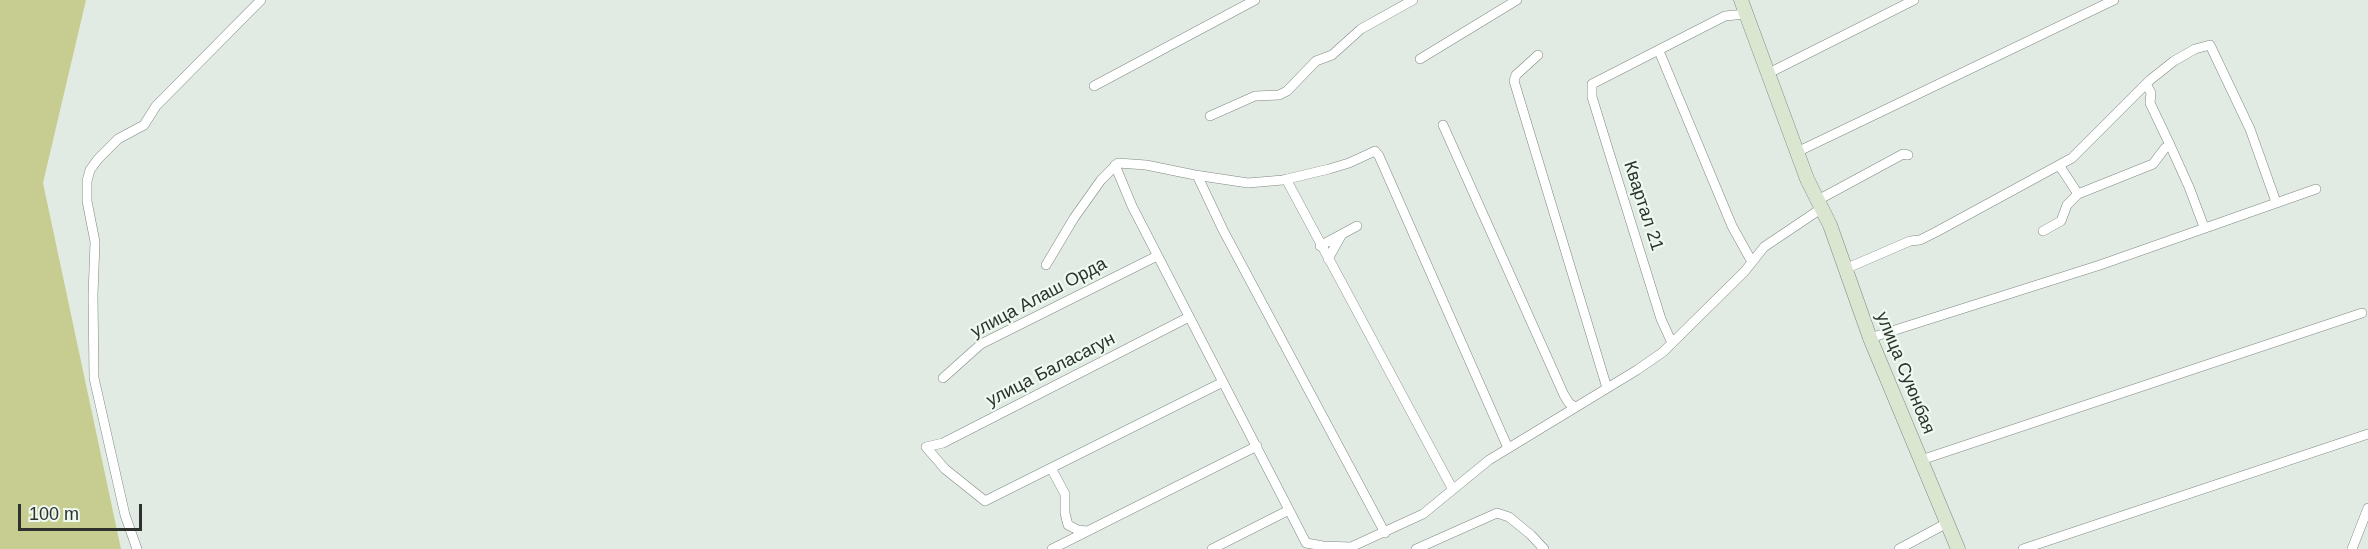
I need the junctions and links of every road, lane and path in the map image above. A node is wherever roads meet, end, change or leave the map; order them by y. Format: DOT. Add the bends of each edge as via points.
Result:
graph roads {
  1 [pos="261,0"];
  2 [pos="1255,0"];
  3 [pos="1413,0"];
  4 [pos="1517,0"];
  5 [pos="1914,0"];
  6 [pos="2114,0"];
  7 [pos="1745,5"];
  8 [pos="1659,51"];
  9 [pos="1538,55"];
  10 [pos="1419,59"];
  11 [pos="1769,73"];
  12 [pos="2146,84"];
  13 [pos="1094,86"];
  14 [pos="1210,116"];
  15 [pos="1443,125"];
  16 [pos="2170,145"];
  17 [pos="1797,152"];
  18 [pos="1908,155"];
  19 [pos="1115,165"];
  20 [pos="2059,165"];
  21 [pos="1197,176"];
  22 [pos="1286,179"];
  23 [pos="2316,189"];
  24 [pos="2078,194"];
  25 [pos="2276,202"];
  26 [pos="1820,204"];
  27 [pos="1357,226"];
  28 [pos="2204,228"];
  29 [pos="2043,231"];
  30 [pos="1342,234"];
  31 [pos="1320,246"];
  32 [pos="1157,256"];
  33 [pos="1328,259"];
  34 [pos="1752,262"];
  35 [pos="1046,265"];
  36 [pos="1845,269"];
  37 [pos="2362,313"];
  38 [pos="1189,317"];
  39 [pos="1870,338"];
  40 [pos="1672,343"];
  41 [pos="943,378"];
  42 [pos="1223,382"];
  43 [pos="1607,388"];
  44 [pos="1575,406"];
  45 [pos="2368,434"];
  46 [pos="1257,447"];
  47 [pos="1509,448"];
  48 [pos="1921,460"];
  49 [pos="1051,468"];
  50 [pos="1452,488"];
  51 [pos="2368,508"];
  52 [pos="1289,510"];
  53 [pos="1947,524"];
  54 [pos="1088,531"];
  55 [pos="1385,533"];
  56 [pos="137,549"];
  57 [pos="1052,549"];
  58 [pos="1212,549"];
  59 [pos="1416,549"];
  60 [pos="1544,549"];
  61 [pos="1899,549"];
  62 [pos="1958,549"];
  63 [pos="2023,549"];
  64 [pos="2352,549"];
  1 -- 56 [label="street" via="156,106 144,124 118,139 98,159 87,181 95,242 94,378 125,514"];
  2 -- 13 [label="street"];
  3 -- 14 [label="street" via="1360,29 1332,55 1316,61 1287,91 1256,96"];
  4 -- 10 [label="street"];
  5 -- 11 [label="street"];
  6 -- 17 [label="street"];
  7 -- 8 [label="street"];
  7 -- 11 [label="street, улица Суюнбая"];
  8 -- 34 [label="street" via="1732,226"];
  8 -- 40 [label="street, Квартал 21" via="1598,79 1592,84 1592,97 1661,319"];
  9 -- 43 [label="street" via="1514,81"];
  11 -- 17 [label="street, улица Суюнбая"];
  12 -- 16 [label="street" via="2151,93 2150,103"];
  12 -- 20 [label="street" via="2072,158"];
  12 -- 25 [label="street" via="2174,60 2210,45 2250,129"];
  15 -- 44 [label="street" via="1564,395"];
  16 -- 24 [label="street" via="2153,164"];
  16 -- 28 [label="street"];
  17 -- 26 [label="street, улица Суюнбая"];
  18 -- 26 [label="street" via="1903,154"];
  19 -- 21 [label="street" via="1146,165"];
  19 -- 32 [label="street"];
  19 -- 35 [label="street" via="1074,218"];
  20 -- 24 [label="street"];
  20 -- 36 [label="street" via="1920,240"];
  21 -- 22 [label="street" via="1248,183"];
  21 -- 55 [label="street"];
  22 -- 31 [label="street"];
  22 -- 47 [label="street" via="1377,153"];
  23 -- 25 [label="street"];
  24 -- 29 [label="street" via="2067,205 2061,220"];
  25 -- 28 [label="street"];
  26 -- 34 [label="street" via="1764,247"];
  26 -- 36 [label="street, улица Суюнбая"];
  27 -- 30 [label="street"];
  28 -- 39 [label="street"];
  30 -- 31 [label="street"];
  30 -- 33 [label="street"];
  31 -- 33 [label="street"];
  32 -- 38 [label="street"];
  32 -- 41 [label="street, улица Алаш Орда" via="981,344"];
  33 -- 50 [label="street"];
  34 -- 40 [label="street"];
  36 -- 39 [label="street, улица Суюнбая"];
  37 -- 48 [label="street"];
  38 -- 42 [label="street"];
  38 -- 49 [label="street, улица Баласагун" via="943,443 926,447 945,469 985,501"];
  39 -- 48 [label="street, улица Суюнбая"];
  40 -- 43 [label="street"];
  42 -- 46 [label="street"];
  42 -- 49 [label="street"];
  43 -- 44 [label="street"];
  44 -- 47 [label="street"];
  45 -- 63 [label="street"];
  46 -- 52 [label="street"];
  46 -- 54 [label="street"];
  47 -- 50 [label="street"];
  48 -- 53 [label="street, улица Суюнбая"];
  49 -- 54 [label="street" via="1065,495 1068,525"];
  50 -- 55 [label="street" via="1423,514"];
  51 -- 64 [label="street"];
  52 -- 55 [label="street" via="1306,543 1352,547"];
  52 -- 58 [label="street"];
  53 -- 61 [label="street"];
  53 -- 62 [label="street, улица Суюнбая"];
  54 -- 57 [label="street"];
  59 -- 60 [label="street" via="1497,513 1509,518"];
}
